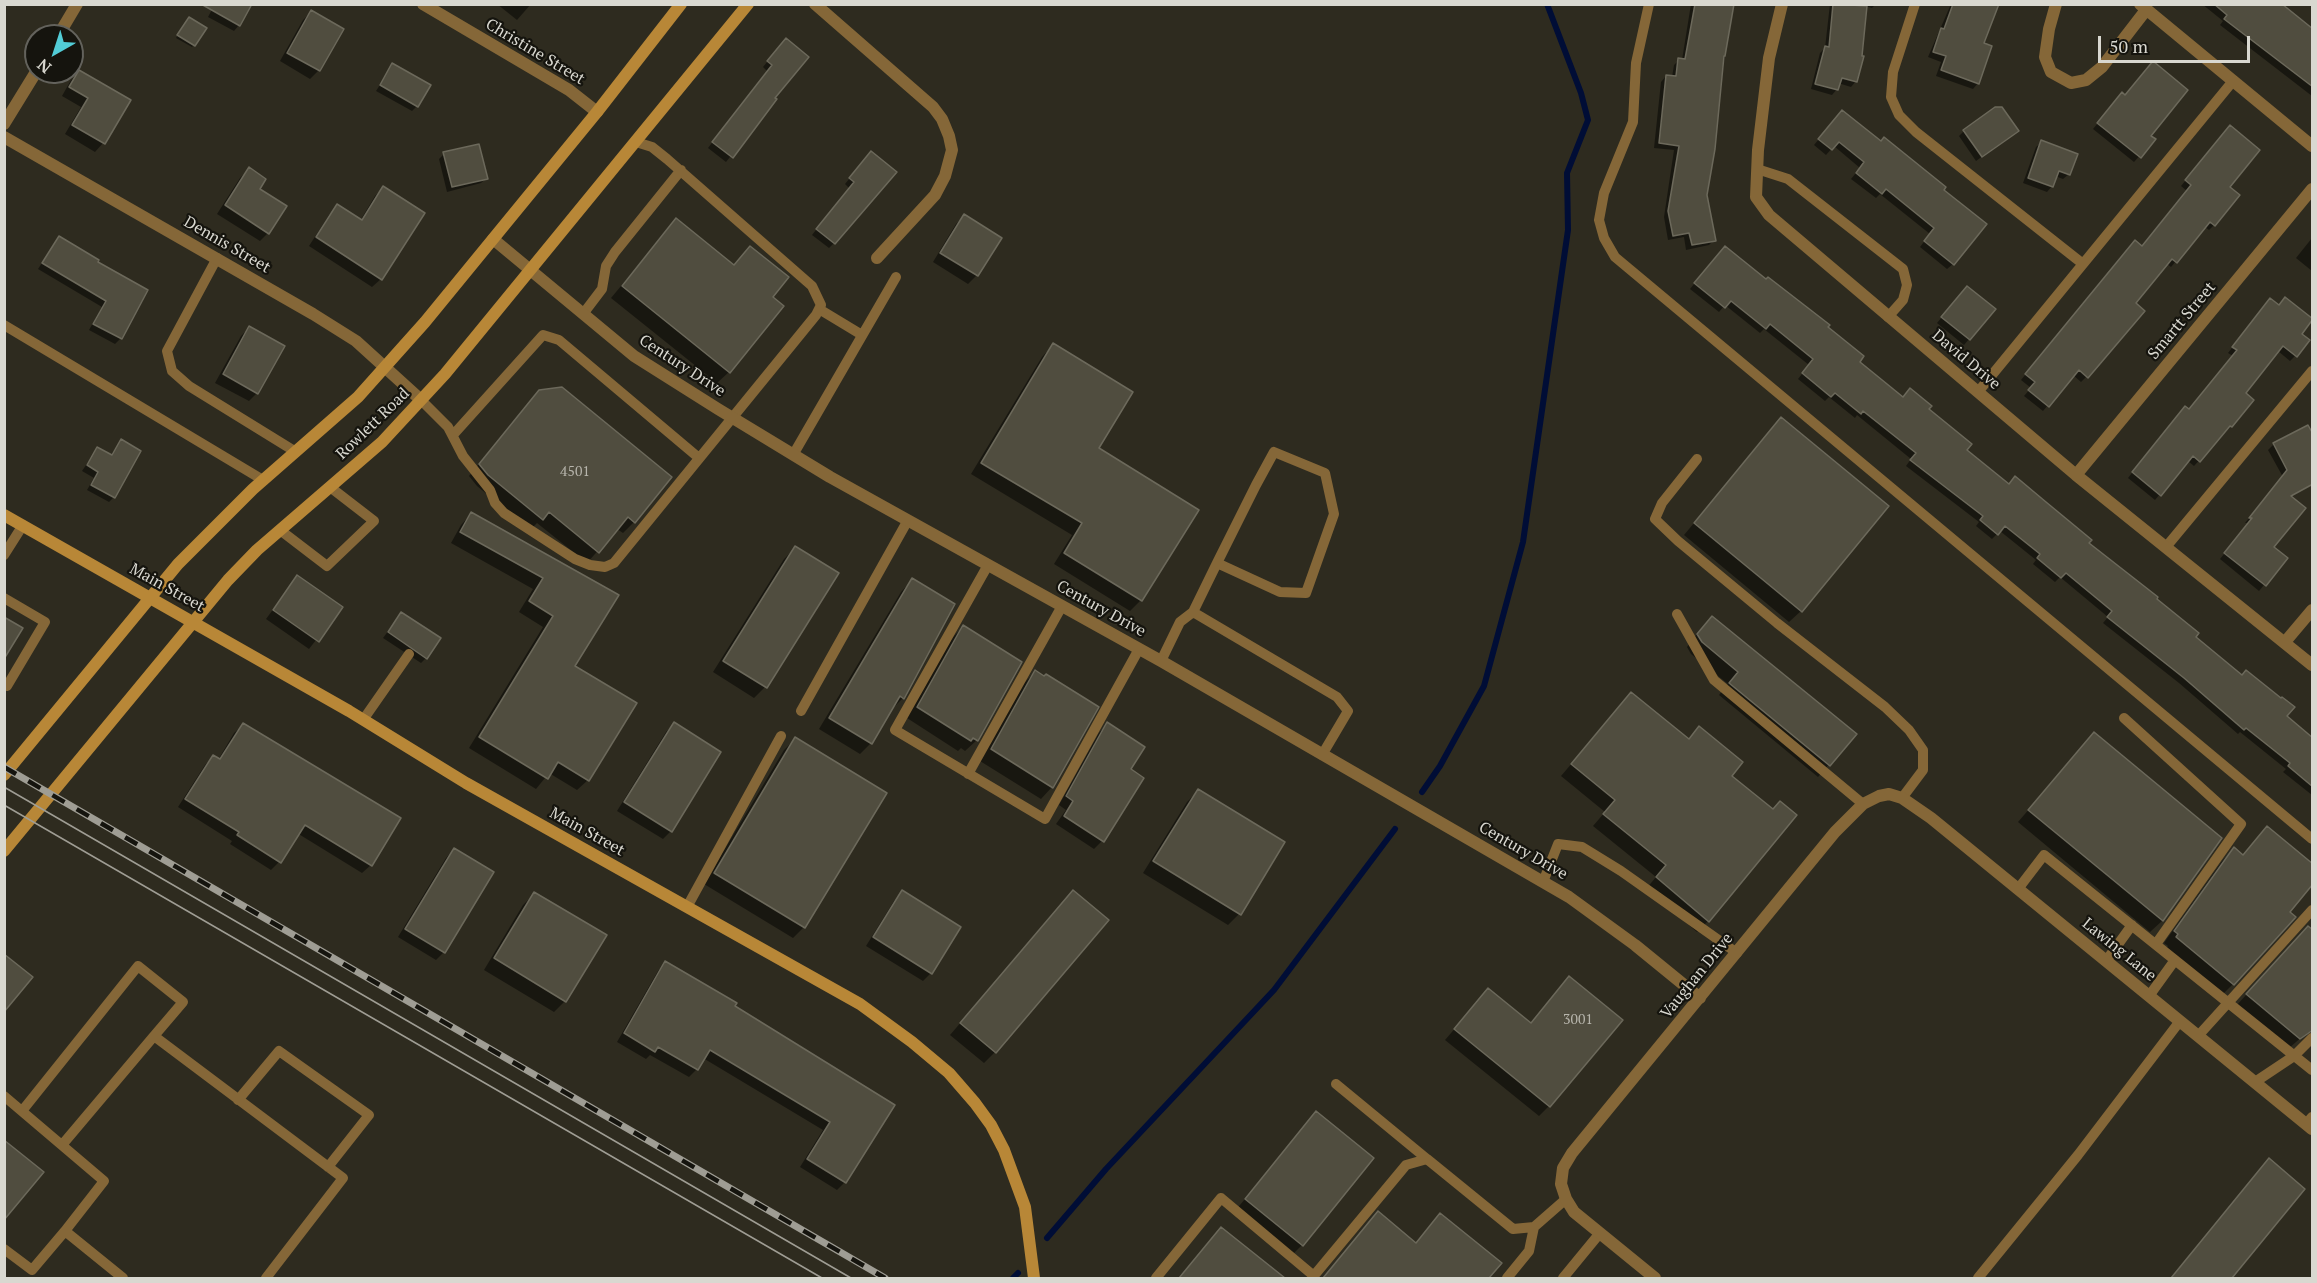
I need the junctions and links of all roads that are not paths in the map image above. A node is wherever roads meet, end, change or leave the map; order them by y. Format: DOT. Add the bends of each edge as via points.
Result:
graph roads {
  1 [pos="77,4"];
  2 [pos="423,4"];
  3 [pos="681,4"];
  4 [pos="748,4"];
  5 [pos="815,4"];
  6 [pos="1649,4"];
  7 [pos="1782,4"];
  8 [pos="1915,4"];
  9 [pos="2056,4"];
  10 [pos="2143,7"];
  11 [pos="65,24"];
  12 [pos="2233,81"];
  13 [pos="29,84"];
  14 [pos="597,112"];
  15 [pos="4,124"];
  16 [pos="4,136"];
  17 [pos="636,142"];
  18 [pos="2313,146"];
  19 [pos="1757,169"];
  20 [pos="681,170"];
  21 [pos="2313,189"];
  22 [pos="493,239"];
  23 [pos="217,258"];
  24 [pos="877,258"];
  25 [pos="2083,264"];
  26 [pos="530,270"];
  27 [pos="896,277"];
  28 [pos="819,309"];
  29 [pos="583,314"];
  30 [pos="1888,317"];
  31 [pos="4,325"];
  32 [pos="862,335"];
  33 [pos="385,367"];
  34 [pos="2313,371"];
  35 [pos="1978,392"];
  36 [pos="421,400"];
  37 [pos="732,418"];
  38 [pos="453,435"];
  39 [pos="296,453"];
  40 [pos="794,455"];
  41 [pos="699,458"];
  42 [pos="1697,459"];
  43 [pos="2076,475"];
  44 [pos="263,480"];
  45 [pos="330,487"];
  46 [pos="4,514"];
  47 [pos="908,520"];
  48 [pos="23,525"];
  49 [pos="280,530"];
  50 [pos="2166,547"];
  51 [pos="4,555"];
  52 [pos="1217,563"];
  53 [pos="988,565"];
  54 [pos="149,597"];
  55 [pos="4,598"];
  56 [pos="1062,606"];
  57 [pos="2313,610"];
  58 [pos="1193,612"];
  59 [pos="1677,614"];
  60 [pos="194,622"];
  61 [pos="2285,642"];
  62 [pos="1139,649"];
  63 [pos="409,654"];
  64 [pos="1161,661"];
  65 [pos="2313,665"];
  66 [pos="8,686"];
  67 [pos="801,711"];
  68 [pos="2124,718"];
  69 [pos="363,720"];
  70 [pos="781,736"];
  71 [pos="1322,756"];
  72 [pos="968,774"];
  73 [pos="4,775"];
  74 [pos="1902,798"];
  75 [pos="1863,804"];
  76 [pos="2313,839"];
  77 [pos="4,850"];
  78 [pos="1543,882"];
  79 [pos="2018,889"];
  80 [pos="687,908"];
  81 [pos="2313,910"];
  82 [pos="2132,925"];
  83 [pos="2156,944"];
  84 [pos="1737,953"];
  85 [pos="2175,960"];
  86 [pos="2106,961"];
  87 [pos="2149,996"];
  88 [pos="1700,998"];
  89 [pos="2228,1002"];
  90 [pos="2180,1021"];
  91 [pos="154,1035"];
  92 [pos="2198,1036"];
  93 [pos="2313,1038"];
  94 [pos="2295,1056"];
  95 [pos="2313,1070"];
  96 [pos="2255,1082"];
  97 [pos="1336,1084"];
  98 [pos="4,1096"];
  99 [pos="238,1100"];
  100 [pos="22,1111"];
  101 [pos="2310,1124"];
  102 [pos="62,1145"];
  103 [pos="1427,1159"];
  104 [pos="328,1167"];
  105 [pos="1566,1199"];
  106 [pos="1534,1227"];
  107 [pos="65,1231"];
  108 [pos="1600,1233"];
  109 [pos="4,1249"];
  110 [pos="1313,1277"];
  111 [pos="123,1278"];
  112 [pos="266,1278"];
  113 [pos="1034,1278"];
  114 [pos="1155,1278"];
  115 [pos="1507,1278"];
  116 [pos="1563,1278"];
  117 [pos="1655,1278"];
  118 [pos="1977,1278"];
  1 -- 11 [label="street"];
  2 -- 14 [label="street, Christine Street" via="569,90"];
  3 -- 14 [label="main road, Rowlett Road"];
  4 -- 17 [label="main road, Rowlett Road"];
  5 -- 24 [label="street" via="933,107 949,136 952,150 935,195"];
  6 -- 76 [label="lane" via="1635,63 1633,122 1604,193 1599,220 1615,257"];
  7 -- 19 [label="street, David Drive" via="1768,58"];
  8 -- 25 [label="lane" via="1893,72 1891,97 1899,115"];
  9 -- 10 [label="street" via="2046,57 2051,72 2071,84 2086,80 2102,67"];
  10 -- 12 [label="street"];
  12 -- 18 [label="street"];
  12 -- 25 [label="lane"];
  13 -- 15 [label="street"];
  14 -- 22 [label="main road, Rowlett Road"];
  16 -- 23 [label="street, Dennis Street"];
  17 -- 20 [label="lane" via="652,147"];
  17 -- 26 [label="main road, Rowlett Road"];
  19 -- 30 [label="street, David Drive" via="1756,197 1769,215"];
  19 -- 30 [label="lane" via="1788,179 1903,269 1907,285 1903,300"];
  20 -- 28 [label="lane" via="812,286 821,305"];
  20 -- 29 [label="lane" via="615,252 606,266 602,289"];
  21 -- 43 [label="street, Smartt Street"];
  22 -- 26 [label="street, Century Drive"];
  22 -- 33 [label="main road, Rowlett Road"];
  23 -- 33 [label="street, Dennis Street" via="356,341"];
  23 -- 39 [label="lane" via="167,351 172,371 189,386"];
  25 -- 35 [label="lane"];
  26 -- 29 [label="street, Century Drive"];
  26 -- 36 [label="main road, Rowlett Road"];
  27 -- 32 [label="lane"];
  28 -- 32 [label="lane"];
  28 -- 37 [label="lane"];
  29 -- 37 [label="street, Century Drive" via="634,356"];
  30 -- 35 [label="street, David Drive"];
  31 -- 44 [label="lane"];
  32 -- 40 [label="lane"];
  33 -- 36 [label="street, Dennis Street"];
  33 -- 39 [label="main road, Rowlett Road" via="358,398"];
  34 -- 50 [label="lane"];
  35 -- 43 [label="street, David Drive"];
  36 -- 38 [label="lane"];
  36 -- 45 [label="main road, Rowlett Road" via="382,442"];
  37 -- 40 [label="street, Century Drive"];
  37 -- 41 [label="lane"];
  38 -- 41 [label="lane" via="543,335 559,340"];
  38 -- 41 [label="lane" via="463,456 504,513 590,566 614,563"];
  39 -- 44 [label="main road, Rowlett Road"];
  40 -- 47 [label="street, Century Drive"];
  42 -- 74 [label="lane" via="1662,503 1655,519 1909,730 1923,750 1923,770"];
  43 -- 50 [label="street, David Drive"];
  44 -- 54 [label="main road, Rowlett Road"];
  45 -- 49 [label="main road, Rowlett Road"];
  45 -- 49 [label="lane" via="374,521 327,566"];
  46 -- 48 [label="main road, Main Street"];
  47 -- 53 [label="street, Century Drive"];
  47 -- 67 [label="lane"];
  48 -- 51 [label="lane"];
  48 -- 54 [label="main road, Main Street"];
  49 -- 60 [label="main road, Rowlett Road" via="228,580"];
  50 -- 61 [label="street, David Drive"];
  52 -- 52 [label="lane" via="1274,452 1325,473 1334,514 1306,593 1280,592"];
  52 -- 58 [label="lane"];
  53 -- 56 [label="street, Century Drive"];
  53 -- 72 [label="lane" via="895,730"];
  54 -- 60 [label="main road, Main Street"];
  54 -- 73 [label="main road, Rowlett Road"];
  55 -- 66 [label="lane" via="45,622"];
  56 -- 62 [label="street, Century Drive"];
  56 -- 72 [label="lane"];
  57 -- 61 [label="street"];
  58 -- 64 [label="lane" via="1180,622"];
  58 -- 71 [label="lane" via="1337,697 1348,711"];
  59 -- 75 [label="lane" via="1714,680"];
  60 -- 69 [label="main road, Main Street"];
  60 -- 77 [label="main road, Rowlett Road"];
  61 -- 65 [label="street, David Drive"];
  62 -- 64 [label="street, Century Drive"];
  62 -- 72 [label="lane" via="1045,819"];
  63 -- 69 [label="lane"];
  64 -- 71 [label="street, Century Drive"];
  68 -- 83 [label="lane" via="2241,824"];
  69 -- 80 [label="main road, Main Street"];
  70 -- 80 [label="lane"];
  71 -- 78 [label="street, Century Drive"];
  74 -- 75 [label="street, Vaughan Drive" via="1889,794"];
  74 -- 79 [label="street, Lawing Lane"];
  75 -- 84 [label="street, Vaughan Drive" via="1835,832"];
  78 -- 84 [label="lane" via="1558,844 1582,847"];
  78 -- 88 [label="street, Century Drive" via="1635,945"];
  79 -- 82 [label="lane" via="2044,855"];
  79 -- 86 [label="street, Lawing Lane"];
  80 -- 113 [label="main road, Main Street" via="860,1004 949,1073 975,1102 1004,1150 1025,1207"];
  81 -- 89 [label="lane"];
  82 -- 83 [label="lane"];
  82 -- 86 [label="lane"];
  83 -- 85 [label="lane"];
  84 -- 88 [label="street, Vaughan Drive"];
  85 -- 87 [label="lane"];
  85 -- 89 [label="lane"];
  86 -- 87 [label="street, Lawing Lane"];
  87 -- 90 [label="street, Lawing Lane"];
  88 -- 105 [label="street, Vaughan Drive" via="1572,1153 1563,1168 1561,1184"];
  89 -- 92 [label="lane"];
  89 -- 94 [label="lane"];
  90 -- 92 [label="street, Lawing Lane"];
  90 -- 118 [label="lane" via="2078,1155"];
  91 -- 99 [label="lane"];
  91 -- 100 [label="lane" via="183,1002 138,966"];
  91 -- 102 [label="lane"];
  92 -- 96 [label="street, Lawing Lane"];
  93 -- 94 [label="lane"];
  94 -- 95 [label="lane"];
  94 -- 96 [label="lane"];
  96 -- 101 [label="street, Lawing Lane"];
  97 -- 103 [label="lane"];
  98 -- 100 [label="lane"];
  99 -- 104 [label="lane"];
  99 -- 104 [label="lane" via="279,1051 369,1115"];
  100 -- 102 [label="lane"];
  102 -- 107 [label="lane" via="104,1181"];
  103 -- 106 [label="lane" via="1513,1229"];
  103 -- 110 [label="lane" via="1406,1165"];
  104 -- 112 [label="lane" via="343,1178"];
  105 -- 106 [label="lane"];
  105 -- 108 [label="street, Vaughan Drive" via="1574,1212"];
  106 -- 115 [label="lane" via="1529,1251"];
  107 -- 109 [label="lane" via="32,1270"];
  107 -- 111 [label="lane"];
  108 -- 116 [label="lane"];
  108 -- 117 [label="street, Vaughan Drive"];
  110 -- 114 [label="lane" via="1221,1198"];
}
